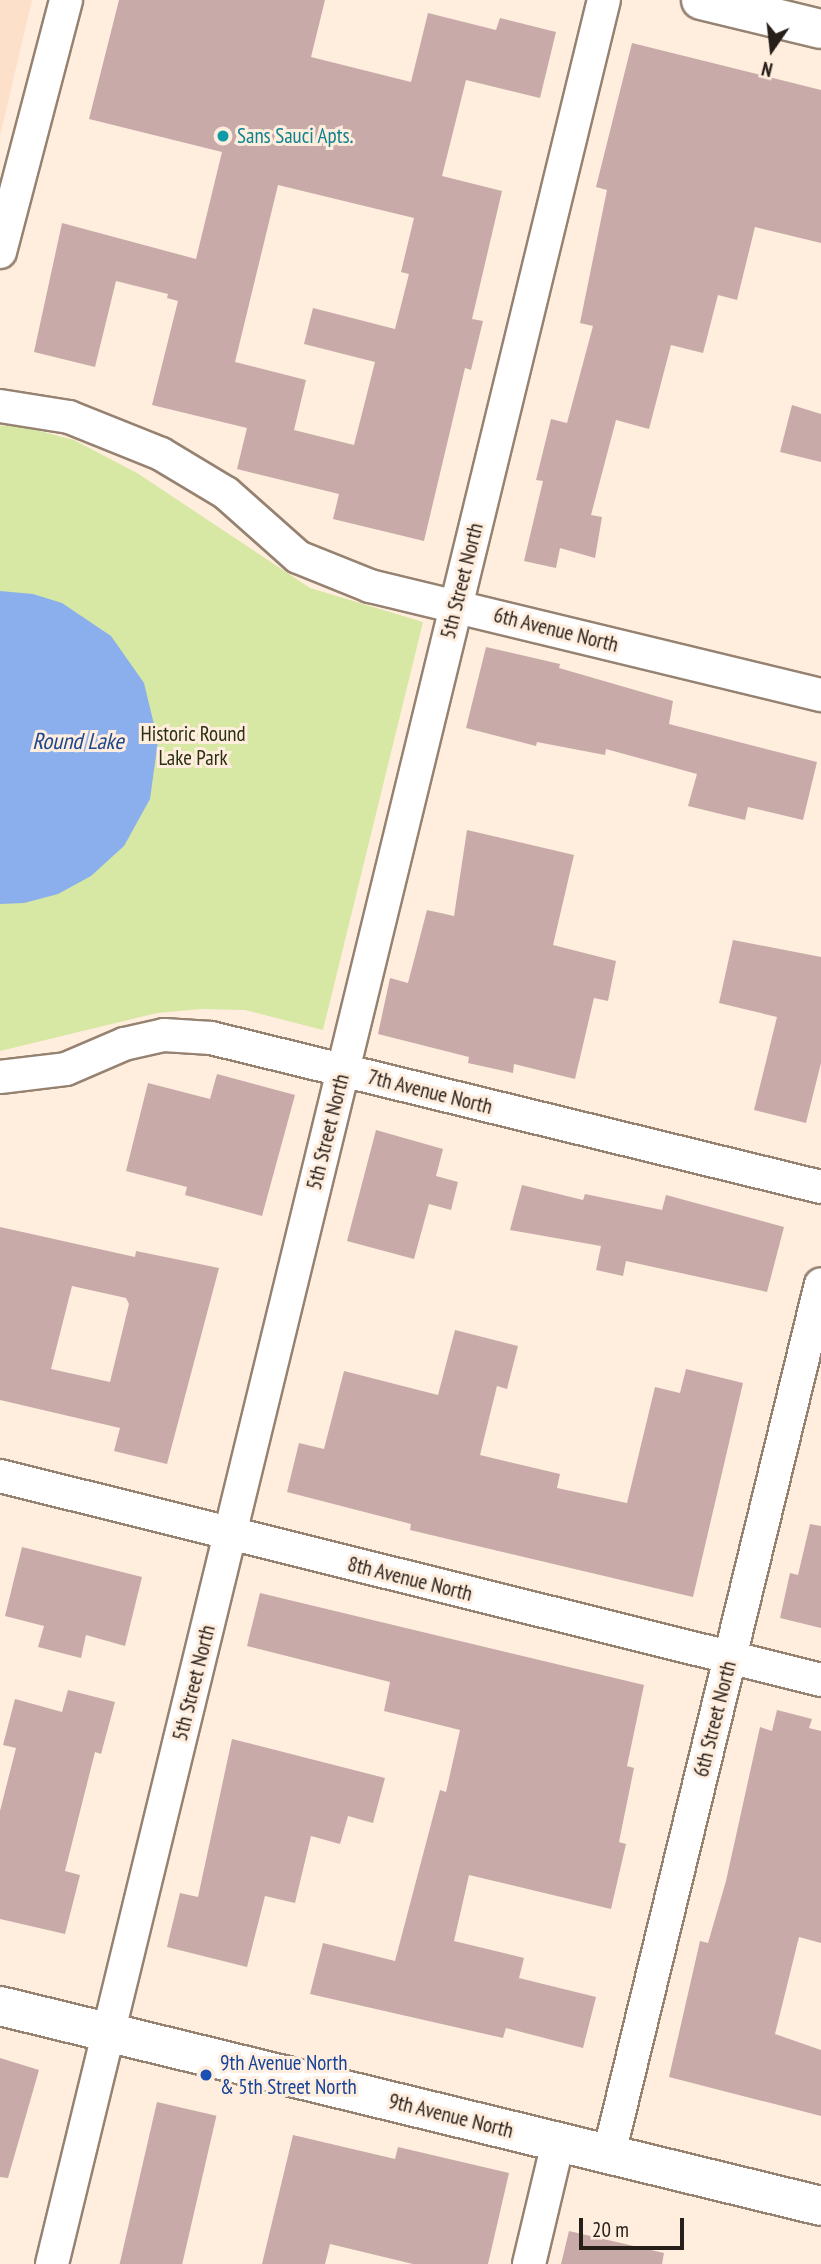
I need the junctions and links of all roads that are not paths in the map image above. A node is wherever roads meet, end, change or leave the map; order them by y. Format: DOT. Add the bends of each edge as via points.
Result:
graph roads {
  1 [pos="66,0"];
  2 [pos="604,0"];
  3 [pos="701,0"];
  4 [pos="821,29"];
  5 [pos="0,251"];
  6 [pos="0,406"];
  7 [pos="456,605"];
  8 [pos="821,695"];
  9 [pos="343,1070"];
  10 [pos="0,1077"];
  11 [pos="821,1187"];
  12 [pos="821,1284"];
  13 [pos="0,1476"];
  14 [pos="230,1535"];
  15 [pos="730,1657"];
  16 [pos="821,1680"];
  17 [pos="0,2006"];
  18 [pos="109,2032"];
  19 [pos="558,2142"];
  20 [pos="609,2154"];
  21 [pos="821,2206"];
  22 [pos="52,2264"];
  23 [pos="529,2264"];
  1 -- 5 [label="street"];
  2 -- 7 [label="street, 5th Street North"];
  3 -- 4 [label="street"];
  6 -- 7 [label="street, 6th Avenue North" via="69,417 161,454 226,494 298,557 370,586"];
  7 -- 8 [label="street, 6th Avenue North"];
  7 -- 9 [label="street, 5th Street North"];
  9 -- 10 [label="street, 7th Avenue North" via="211,1038 164,1035 124,1044 66,1069"];
  9 -- 11 [label="street, 7th Avenue North"];
  9 -- 14 [label="street, 5th Street North"];
  12 -- 15 [label="street, 6th Street North"];
  13 -- 14 [label="street, 8th Avenue North"];
  14 -- 15 [label="street, 8th Avenue North"];
  14 -- 18 [label="street, 5th Street North"];
  15 -- 16 [label="street, 8th Avenue North"];
  15 -- 20 [label="street, 6th Street North"];
  17 -- 18 [label="street, 9th Avenue North"];
  18 -- 19 [label="street, 9th Avenue North"];
  18 -- 22 [label="street, 5th Street North"];
  19 -- 20 [label="street, 9th Avenue North"];
  19 -- 23 [label="street"];
  20 -- 21 [label="street, 9th Avenue North"];
}
